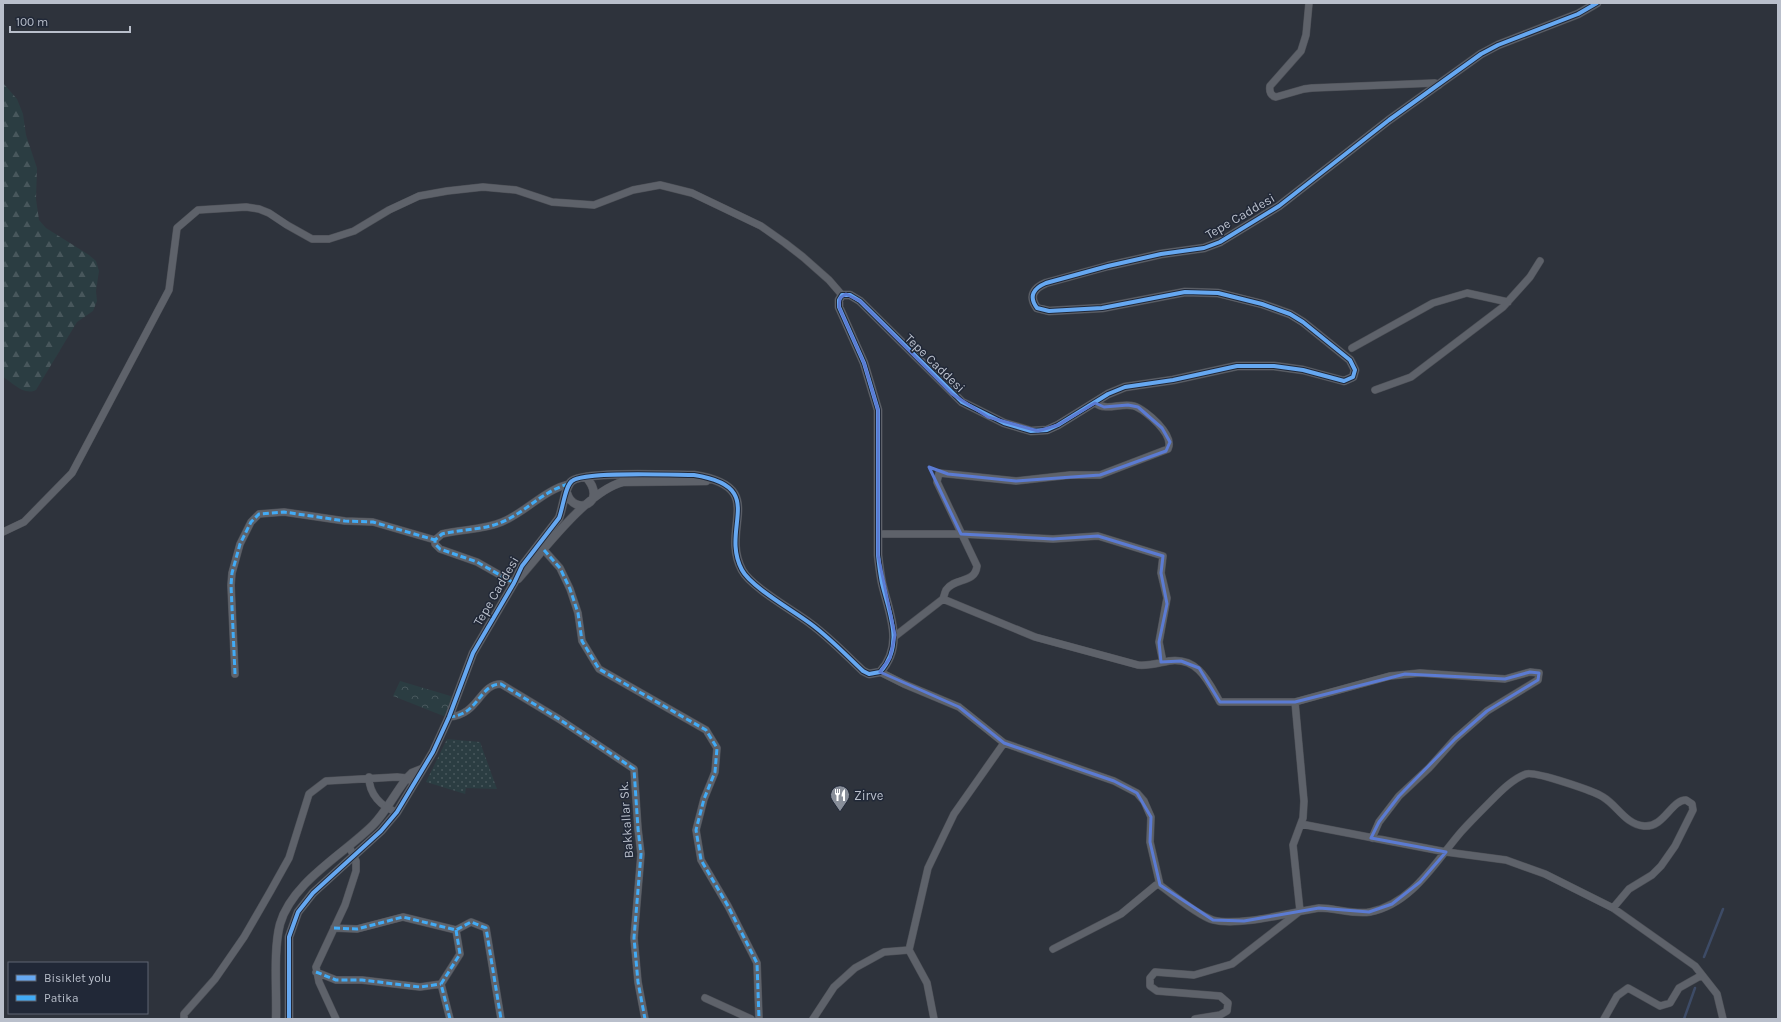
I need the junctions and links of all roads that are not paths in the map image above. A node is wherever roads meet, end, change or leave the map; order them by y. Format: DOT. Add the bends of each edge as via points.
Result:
graph roads {
  1 [pos="1309,3"];
  2 [pos="1597,3"];
  3 [pos="1439,85"];
  4 [pos="1540,261"];
  5 [pos="842,295"];
  6 [pos="1508,302"];
  7 [pos="1352,348"];
  8 [pos="1375,390"];
  9 [pos="1095,403"];
  10 [pos="586,477"];
  11 [pos="715,481"];
  12 [pos="569,484"];
  13 [pos="567,493"];
  14 [pos="592,501"];
  15 [pos="3,532"];
  16 [pos="878,534"];
  17 [pos="961,534"];
  18 [pos="435,540"];
  19 [pos="544,550"];
  20 [pos="514,583"];
  21 [pos="943,599"];
  22 [pos="894,637"];
  23 [pos="1162,662"];
  24 [pos="880,672"];
  25 [pos="235,674"];
  26 [pos="1295,702"];
  27 [pos="449,717"];
  28 [pos="1004,743"];
  29 [pos="369,777"];
  30 [pos="410,780"];
  31 [pos="386,808"];
  32 [pos="397,812"];
  33 [pos="1301,824"];
  34 [pos="1372,838"];
  35 [pos="349,846"];
  36 [pos="1446,852"];
  37 [pos="354,854"];
  38 [pos="1160,885"];
  39 [pos="1613,908"];
  40 [pos="1300,911"];
  41 [pos="334,928"];
  42 [pos="456,930"];
  43 [pos="1053,948"];
  44 [pos="909,950"];
  45 [pos="316,972"];
  46 [pos="1702,975"];
  47 [pos="441,984"];
  48 [pos="705,998"];
  49 [pos="184,1019"];
  50 [pos="276,1019"];
  51 [pos="289,1019"];
  52 [pos="336,1019"];
  53 [pos="450,1019"];
  54 [pos="502,1019"];
  55 [pos="645,1019"];
  56 [pos="751,1019"];
  57 [pos="760,1019"];
  58 [pos="813,1019"];
  59 [pos="934,1019"];
  60 [pos="1195,1019"];
  61 [pos="1604,1019"];
  62 [pos="1723,1019"];
  1 -- 3 [label="street" via="1304,43 1296,58 1270,86 1272,96 1312,88 1435,83"];
  2 -- 3 [label="street, Tepe Caddesi" via="1578,14 1492,48 1462,66"];
  3 -- 9 [label="street, Tepe Caddesi" via="1383,124 1279,206 1220,242 1204,248 1161,254 1108,266 1046,283 1032,294 1037,308 1049,311 1122,306 1184,292 1218,293 1262,304 1297,318 1332,344 1354,364 1353,377 1344,380 1296,369 1260,365 1237,366 1125,387"];
  4 -- 6 [label="street"];
  5 -- 9 [label="street, Tepe Caddesi" via="850,295 860,301 952,394 988,417 1038,431 1058,425"];
  5 -- 15 [label="street" via="829,280 761,226 692,193 660,185 633,190 594,205 552,202 510,189 483,186 447,191 420,196 389,210 354,231 329,239 312,239 259,209 246,207 198,210 177,228 169,290 72,473 24,522"];
  5 -- 16 [label="street" via="839,307 864,363 878,410"];
  6 -- 7 [label="street" via="1467,293 1433,303"];
  6 -- 8 [label="street" via="1411,377"];
  9 -- 17 [label="street" via="1104,407 1138,407 1167,433 1170,442 1168,448 1100,474 1016,481 939,473 937,482"];
  10 -- 11 [label="street" via="694,475"];
  10 -- 12 [label="street" via="576,478"];
  10 -- 14 [label="street" via="595,492"];
  11 -- 14 [label="street, Tepe Caddesi" via="623,482 606,489"];
  11 -- 24 [label="street" via="729,486 737,500 739,511 734,544 742,572 826,635 863,671 869,674"];
  12 -- 13 [label="street, Tepe Caddesi"];
  12 -- 18 [label="street" via="557,488 502,522 442,534"];
  13 -- 14 [label="street" via="568,498 575,504 584,505"];
  13 -- 20 [label="street, Tepe Caddesi" via="559,518 522,566"];
  14 -- 19 [label="street, Tepe Caddesi"];
  16 -- 17 [label="street"];
  16 -- 22 [label="street" via="880,574 894,625"];
  17 -- 21 [label="street" via="977,566 976,572 971,578 946,589"];
  17 -- 23 [label="street" via="1053,539 1098,536 1164,556 1161,573 1167,598 1159,642"];
  18 -- 20 [label="street" via="440,549 477,562"];
  18 -- 25 [label="street" via="373,522 345,521 284,512 259,514 246,529 232,573"];
  19 -- 20 [label="street, Tepe Caddesi"];
  19 -- 57 [label="street" via="560,568 570,589 578,613 582,641 599,669 706,730 717,748 715,772 704,798 696,830 701,860 757,963"];
  20 -- 27 [label="street, Tepe Caddesi" via="473,652"];
  21 -- 22 [label="street"];
  21 -- 23 [label="street" via="1035,637 1138,665 1152,666"];
  22 -- 24 [label="street" via="890,658"];
  23 -- 26 [label="street" via="1181,661 1199,668 1220,702"];
  24 -- 28 [label="street" via="960,707"];
  26 -- 33 [label="street" via="1304,801"];
  26 -- 34 [label="street" via="1405,674 1505,680 1530,672 1539,673 1538,680 1487,711 1455,739 1429,768 1398,796 1379,822"];
  27 -- 30 [label="street, Tepe Caddesi" via="433,752 423,768"];
  27 -- 55 [label="street, Bakkallar Sk." via="465,714 487,690 501,684 634,769 641,854 634,938"];
  28 -- 38 [label="street" via="1100,776 1137,793 1144,801 1150,817 1150,842"];
  28 -- 44 [label="street" via="954,814 928,868"];
  29 -- 30 [label="street"];
  29 -- 31 [label="street" via="373,794"];
  29 -- 49 [label="street" via="326,781 310,794 289,858 270,892 236,950 215,980 184,1014"];
  30 -- 31 [label="street"];
  30 -- 32 [label="street"];
  31 -- 32 [label="street"];
  31 -- 35 [label="street" via="373,825"];
  32 -- 37 [label="street" via="381,831"];
  33 -- 34 [label="street"];
  33 -- 40 [label="street" via="1295,838 1293,853"];
  34 -- 36 [label="street"];
  35 -- 37 [label="street"];
  35 -- 50 [label="street" via="305,885 284,915 278,942"];
  36 -- 39 [label="street" via="1491,857 1529,867"];
  36 -- 39 [label="street" via="1499,792 1531,773 1596,793 1609,801 1629,821 1642,826 1660,821 1680,801 1689,801 1693,810 1669,856 1652,875 1624,894"];
  36 -- 40 [label="street" via="1420,882 1392,904 1378,910 1359,913 1330,908"];
  37 -- 41 [label="street" via="356,872 346,905"];
  37 -- 51 [label="street" via="313,893 298,912 291,928 288,946"];
  38 -- 40 [label="street" via="1213,920 1244,921"];
  38 -- 43 [label="street" via="1152,887 1120,914"];
  39 -- 46 [label="street" via="1695,966"];
  40 -- 60 [label="street" via="1232,964 1194,975 1155,972 1150,978 1150,986 1157,991 1220,996 1228,1003 1227,1011 1220,1015"];
  41 -- 42 [label="street" via="358,929 403,917"];
  41 -- 45 [label="street" via="319,959"];
  42 -- 47 [label="street" via="460,954"];
  42 -- 54 [label="street" via="471,922 486,928"];
  44 -- 58 [label="street" via="884,952 855,968 834,987"];
  44 -- 59 [label="street" via="927,983"];
  45 -- 47 [label="street" via="336,980 362,980 420,987"];
  45 -- 52 [label="street"];
  46 -- 61 [label="street" via="1679,988 1670,1003 1660,1006 1628,988 1617,996"];
  46 -- 62 [label="street" via="1717,994"];
  47 -- 53 [label="street"];
  48 -- 56 [label="street"];
}
